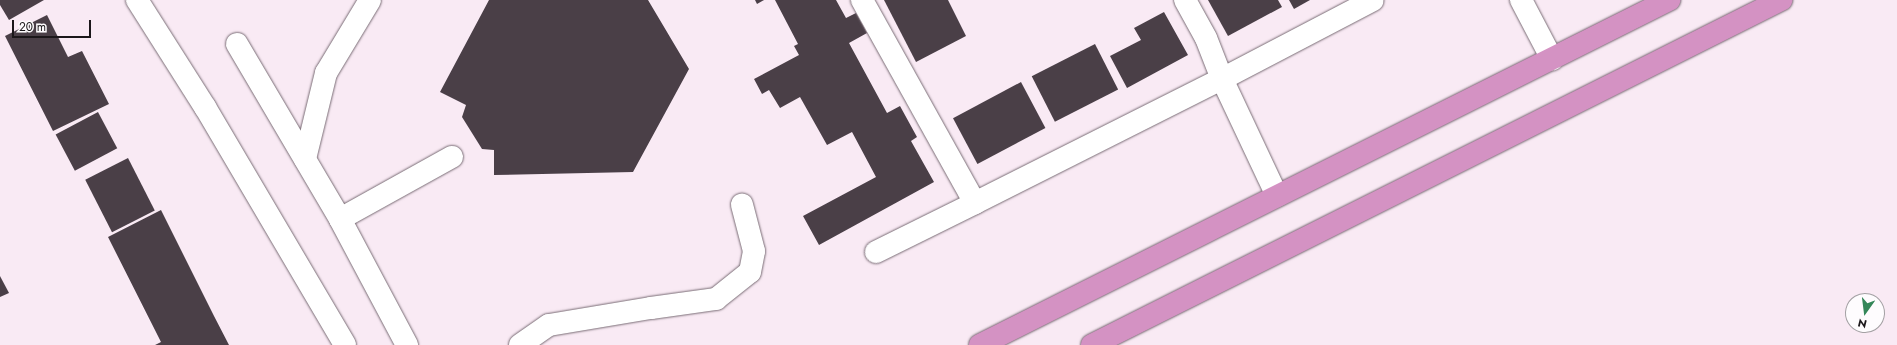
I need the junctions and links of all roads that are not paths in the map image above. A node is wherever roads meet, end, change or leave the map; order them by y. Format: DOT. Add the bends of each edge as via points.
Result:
graph roads {
  1 [pos="137,0"];
  2 [pos="370,0"];
  3 [pos="862,0"];
  4 [pos="1185,0"];
  5 [pos="1374,0"];
  6 [pos="1521,0"];
  7 [pos="1669,0"];
  8 [pos="1782,0"];
  9 [pos="236,44"];
  10 [pos="1552,59"];
  11 [pos="1222,79"];
  12 [pos="452,157"];
  13 [pos="305,159"];
  14 [pos="1277,196"];
  15 [pos="975,203"];
  16 [pos="742,205"];
  17 [pos="340,219"];
  18 [pos="876,252"];
  19 [pos="345,345"];
  20 [pos="407,345"];
  21 [pos="520,345"];
  22 [pos="980,345"];
  23 [pos="1092,345"];
  1 -- 19 [label="street" via="205,106"];
  2 -- 13 [label="street" via="326,73"];
  3 -- 15 [label="street"];
  4 -- 11 [label="street" via="1206,38"];
  5 -- 11 [label="street"];
  6 -- 10 [label="street"];
  7 -- 10 [label="highway"];
  8 -- 23 [label="highway"];
  9 -- 13 [label="street"];
  10 -- 14 [label="highway"];
  11 -- 14 [label="street"];
  11 -- 15 [label="street"];
  12 -- 17 [label="street"];
  13 -- 17 [label="street"];
  14 -- 22 [label="highway"];
  15 -- 18 [label="street"];
  16 -- 21 [label="street" via="754,251 750,272 716,299 549,325"];
  17 -- 20 [label="street"];
}
